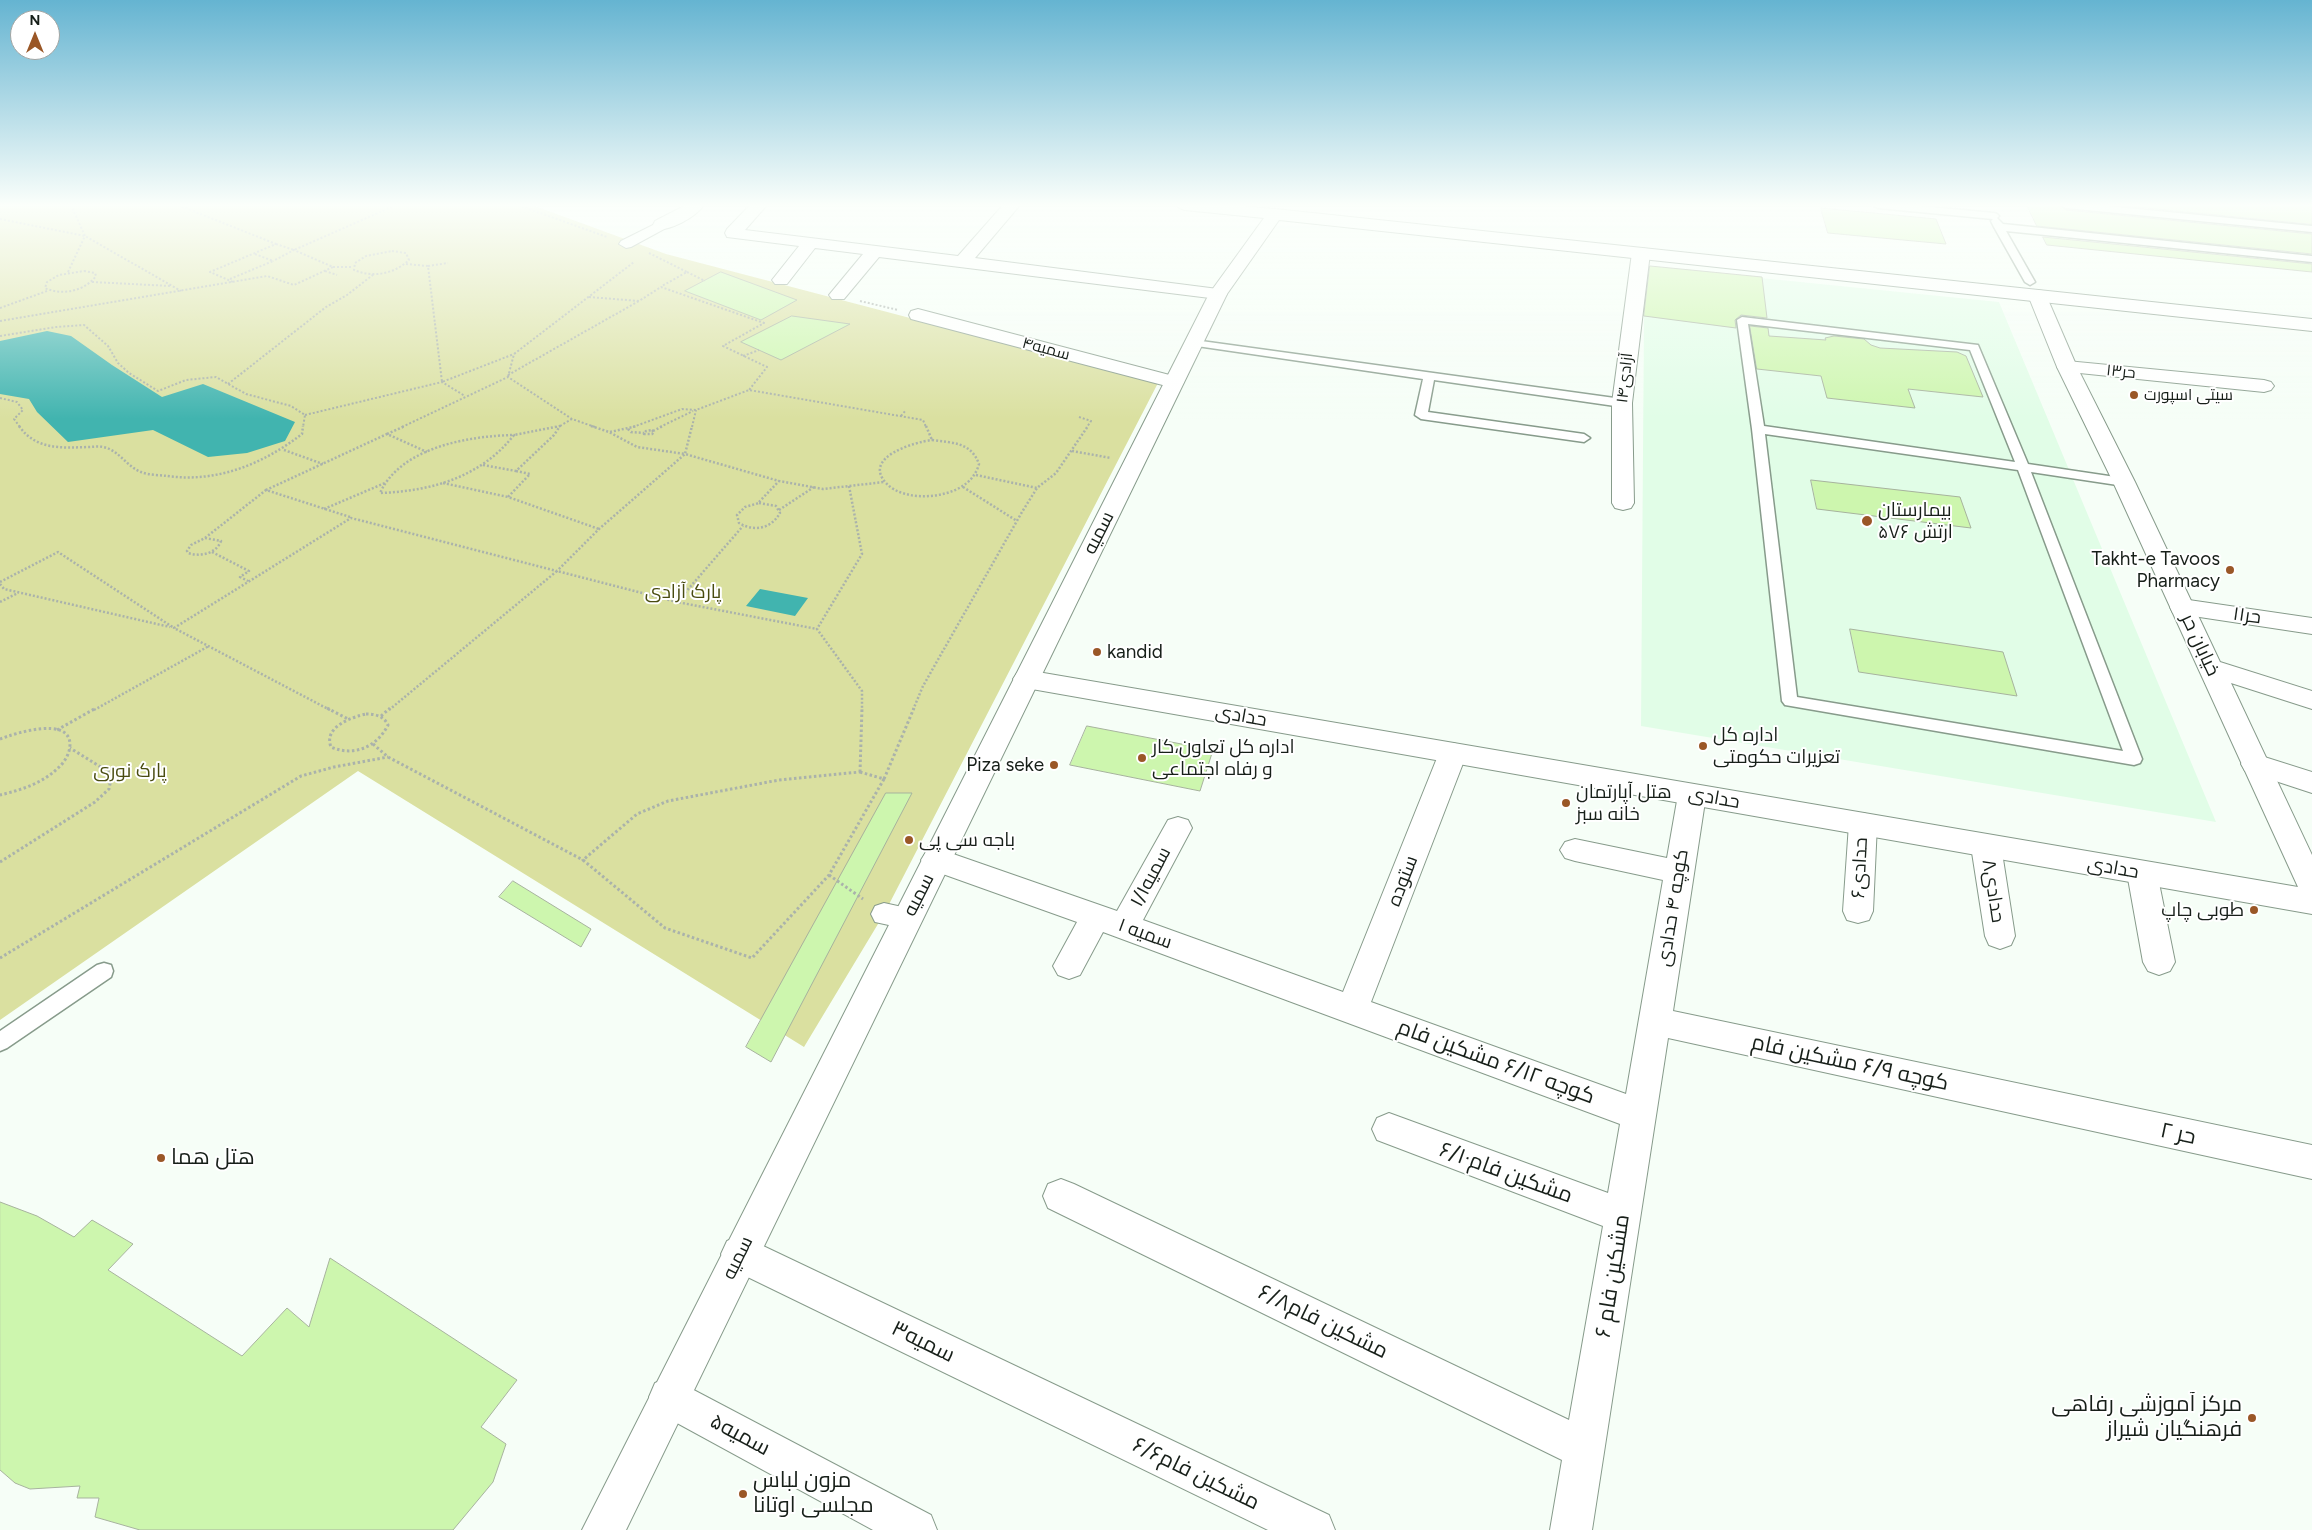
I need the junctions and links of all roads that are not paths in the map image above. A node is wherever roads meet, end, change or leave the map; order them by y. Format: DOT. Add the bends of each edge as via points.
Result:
graph roads {
  1 [pos="784,276"];
  2 [pos="854,276"];
  3 [pos="1077,276"];
  4 [pos="1231,276"];
  5 [pos="1638,276"];
  6 [pos="1896,276"];
  7 [pos="1926,276"];
  8 [pos="2027,276"];
  9 [pos="781,280"];
  10 [pos="2034,289"];
  11 [pos="1218,294"];
  12 [pos="838,295"];
  13 [pos="2312,310"];
  14 [pos="918,315"];
  15 [pos="2312,325"];
  16 [pos="1194,344"];
  17 [pos="2068,367"];
  18 [pos="1429,376"];
  19 [pos="1174,382"];
  20 [pos="2264,386"];
  21 [pos="1622,403"];
  22 [pos="1758,429"];
  23 [pos="1584,438"];
  24 [pos="2023,468"];
  25 [pos="2124,482"];
  26 [pos="1623,504"];
  27 [pos="2182,607"];
  28 [pos="2312,626"];
  29 [pos="2211,668"];
  30 [pos="1026,679"];
  31 [pos="2312,700"];
  32 [pos="1453,753"];
  33 [pos="2255,764"];
  34 [pos="2312,783"];
  35 [pos="1692,795"];
  36 [pos="1863,824"];
  37 [pos="1178,828"];
  38 [pos="1986,846"];
  39 [pos="1575,850"];
  40 [pos="936,860"];
  41 [pos="1679,872"];
  42 [pos="2142,873"];
  43 [pos="2312,886"];
  44 [pos="2312,902"];
  45 [pos="1858,911"];
  46 [pos="1096,916"];
  47 [pos="1124,926"];
  48 [pos="2000,936"];
  49 [pos="2159,962"];
  50 [pos="1069,966"];
  51 [pos="104,971"];
  52 [pos="1352,1009"];
  53 [pos="1655,1021"];
  54 [pos="0,1042"];
  55 [pos="2045,1105"];
  56 [pos="1639,1114"];
  57 [pos="1389,1129"];
  58 [pos="2312,1162"];
  59 [pos="1061,1196"];
  60 [pos="1622,1216"];
  61 [pos="740,1254"];
  62 [pos="669,1396"];
  63 [pos="1106,1430"];
  64 [pos="1584,1449"];
  65 [pos="603,1530"];
  66 [pos="916,1530"];
  67 [pos="1314,1530"];
  68 [pos="1571,1530"];
  1 -- 9 [label="street"];
  2 -- 12 [label="street"];
  3 -- 11 [label="street"];
  4 -- 11 [label="street, سمیه"];
  5 -- 21 [label="street, آزادی۱۴"];
  6 -- 10 [label="street"];
  7 -- 10 [label="street"];
  8 -- 10 [label="lane"];
  10 -- 13 [label="street"];
  10 -- 15 [label="street"];
  10 -- 17 [label="street, خیابان حر"];
  11 -- 16 [label="street, سمیه"];
  14 -- 19 [label="street, سمیه۴"];
  16 -- 18 [label="lane"];
  16 -- 19 [label="street, سمیه"];
  17 -- 20 [label="street, حر۱۳"];
  17 -- 25 [label="street, خیابان حر"];
  18 -- 21 [label="lane"];
  18 -- 23 [label="lane" via="1421,415"];
  19 -- 30 [label="street, سمیه"];
  21 -- 26 [label="street, آزادی۱۴"];
  22 -- 24 [label="lane"];
  22 -- 24 [label="lane" via="1742,320 1974,347"];
  22 -- 24 [label="lane" via="1790,701 2134,759"];
  24 -- 25 [label="lane"];
  25 -- 27 [label="street, خیابان حر"];
  27 -- 28 [label="street, حر۱۱"];
  27 -- 29 [label="street, خیابان حر"];
  29 -- 31 [label="street"];
  29 -- 33 [label="street, خیابان حر"];
  30 -- 32 [label="street, حدادی"];
  30 -- 40 [label="street, سمیه"];
  32 -- 35 [label="street, حدادی"];
  32 -- 52 [label="street, ستوده"];
  33 -- 34 [label="street"];
  33 -- 43 [label="street, خیابان حر"];
  35 -- 36 [label="street, حدادی"];
  35 -- 41 [label="street, کوچه ۴ حدادی"];
  36 -- 38 [label="street, حدادی"];
  36 -- 45 [label="street, ۶حدادی"];
  37 -- 47 [label="street, سمیه۱/۱"];
  38 -- 42 [label="street, حدادی"];
  38 -- 48 [label="street, ۸حدادی"];
  39 -- 41 [label="street"];
  40 -- 46 [label="street, ۱ سمیه"];
  40 -- 61 [label="street, سمیه" via="895,916"];
  41 -- 53 [label="street, کوچه ۴ حدادی"];
  42 -- 44 [label="street, حدادی"];
  42 -- 49 [label="street"];
  46 -- 47 [label="street, ۱ سمیه"];
  46 -- 50 [label="street"];
  47 -- 52 [label="street, ۱ سمیه"];
  51 -- 54 [label="lane"];
  52 -- 56 [label="street, کوچه ۶/۱۲ مشکین فام"];
  53 -- 55 [label="street, کوچه ۶/۹ مشکین فام"];
  53 -- 56 [label="street, ۶ مشکین فام"];
  55 -- 58 [label="street, ۲ حر"];
  56 -- 60 [label="street, ۶ مشکین فام"];
  57 -- 60 [label="street, مشکین فام۶/۱۰"];
  59 -- 64 [label="street, مشکین فام۶/۸"];
  60 -- 64 [label="street, ۶ مشکین فام"];
  61 -- 62 [label="street, سمیه"];
  61 -- 63 [label="street, سمیه۳"];
  62 -- 65 [label="street, سمیه"];
  62 -- 66 [label="street, سمیه۵"];
  63 -- 67 [label="street, مشکین فام۶/۶"];
  64 -- 68 [label="street, ۶ مشکین فام"];
}
